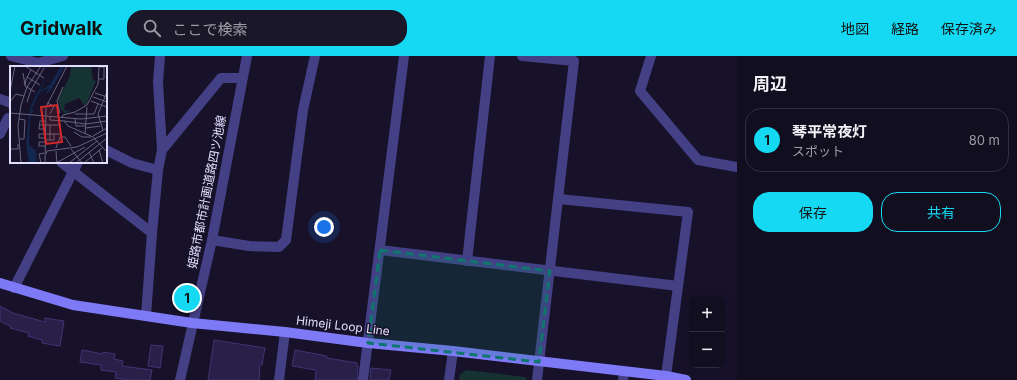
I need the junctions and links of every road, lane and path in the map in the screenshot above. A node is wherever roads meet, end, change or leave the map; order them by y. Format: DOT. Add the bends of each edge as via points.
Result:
graph roads {
  1 [pos="11,56"];
  2 [pos="63,56"];
  3 [pos="160,56"];
  4 [pos="247,56"];
  5 [pos="315,56"];
  6 [pos="404,56"];
  7 [pos="490,56"];
  8 [pos="522,56"];
  9 [pos="651,56"];
  10 [pos="242,78"];
  11 [pos="0,99"];
  12 [pos="10,103"];
  13 [pos="6,117"];
  14 [pos="0,134"];
  15 [pos="107,150"];
  16 [pos="162,150"];
  17 [pos="62,163"];
  18 [pos="78,163"];
  19 [pos="737,167"];
  20 [pos="158,170"];
  21 [pos="73,172"];
  22 [pos="559,199"];
  23 [pos="152,233"];
  24 [pos="212,240"];
  25 [pos="380,250"];
  26 [pos="466,261"];
  27 [pos="550,271"];
  28 [pos="0,283"];
  29 [pos="678,286"];
  30 [pos="14,288"];
  31 [pos="146,316"];
  32 [pos="192,323"];
  33 [pos="286,332"];
  34 [pos="368,343"];
  35 [pos="453,351"];
  36 [pos="539,362"];
  37 [pos="623,376"];
  38 [pos="666,376"];
  39 [pos="180,380"];
  40 [pos="279,380"];
  41 [pos="363,380"];
  42 [pos="449,380"];
  43 [pos="537,380"];
  44 [pos="686,380"];
  1 -- 2 [label="street" via="38,63"];
  3 -- 16 [label="street" via="158,82"];
  4 -- 10 [label="street, 姫路市都市計画道路四ツ池線"];
  5 -- 24 [label="street" via="303,110 286,240 279,247 249,246"];
  6 -- 25 [label="street"];
  7 -- 26 [label="street"];
  8 -- 22 [label="street" via="574,61"];
  9 -- 19 [label="street" via="640,91 698,160"];
  10 -- 16 [label="street" via="221,78"];
  10 -- 24 [label="street, 姫路市都市計画道路四ツ池線"];
  11 -- 12 [label="street"];
  13 -- 14 [label="street"];
  15 -- 20 [label="street" via="132,163"];
  16 -- 20 [label="street"];
  17 -- 21 [label="street"];
  18 -- 21 [label="street"];
  20 -- 23 [label="street"];
  21 -- 23 [label="street"];
  21 -- 30 [label="street"];
  22 -- 27 [label="street"];
  22 -- 29 [label="street" via="688,212"];
  23 -- 31 [label="street"];
  24 -- 32 [label="street, 姫路市都市計画道路四ツ池線"];
  25 -- 26 [label="street"];
  25 -- 34 [label="street"];
  26 -- 27 [label="street"];
  27 -- 29 [label="street"];
  27 -- 36 [label="street"];
  28 -- 30 [label="main road, Himeji Loop Line"];
  29 -- 38 [label="street"];
  30 -- 31 [label="main road, Himeji Loop Line" via="73,305"];
  31 -- 32 [label="main road, Himeji Loop Line"];
  32 -- 33 [label="main road, Himeji Loop Line"];
  32 -- 39 [label="street, 姫路市都市計画道路四ツ池線"];
  33 -- 34 [label="main road, Himeji Loop Line"];
  33 -- 40 [label="street"];
  34 -- 35 [label="main road, Himeji Loop Line"];
  34 -- 41 [label="street"];
  35 -- 36 [label="main road, Himeji Loop Line"];
  35 -- 42 [label="street"];
  36 -- 37 [label="main road, Himeji Loop Line"];
  36 -- 43 [label="street"];
  37 -- 38 [label="main road, Himeji Loop Line"];
  38 -- 44 [label="main road, Himeji Loop Line"];
}
